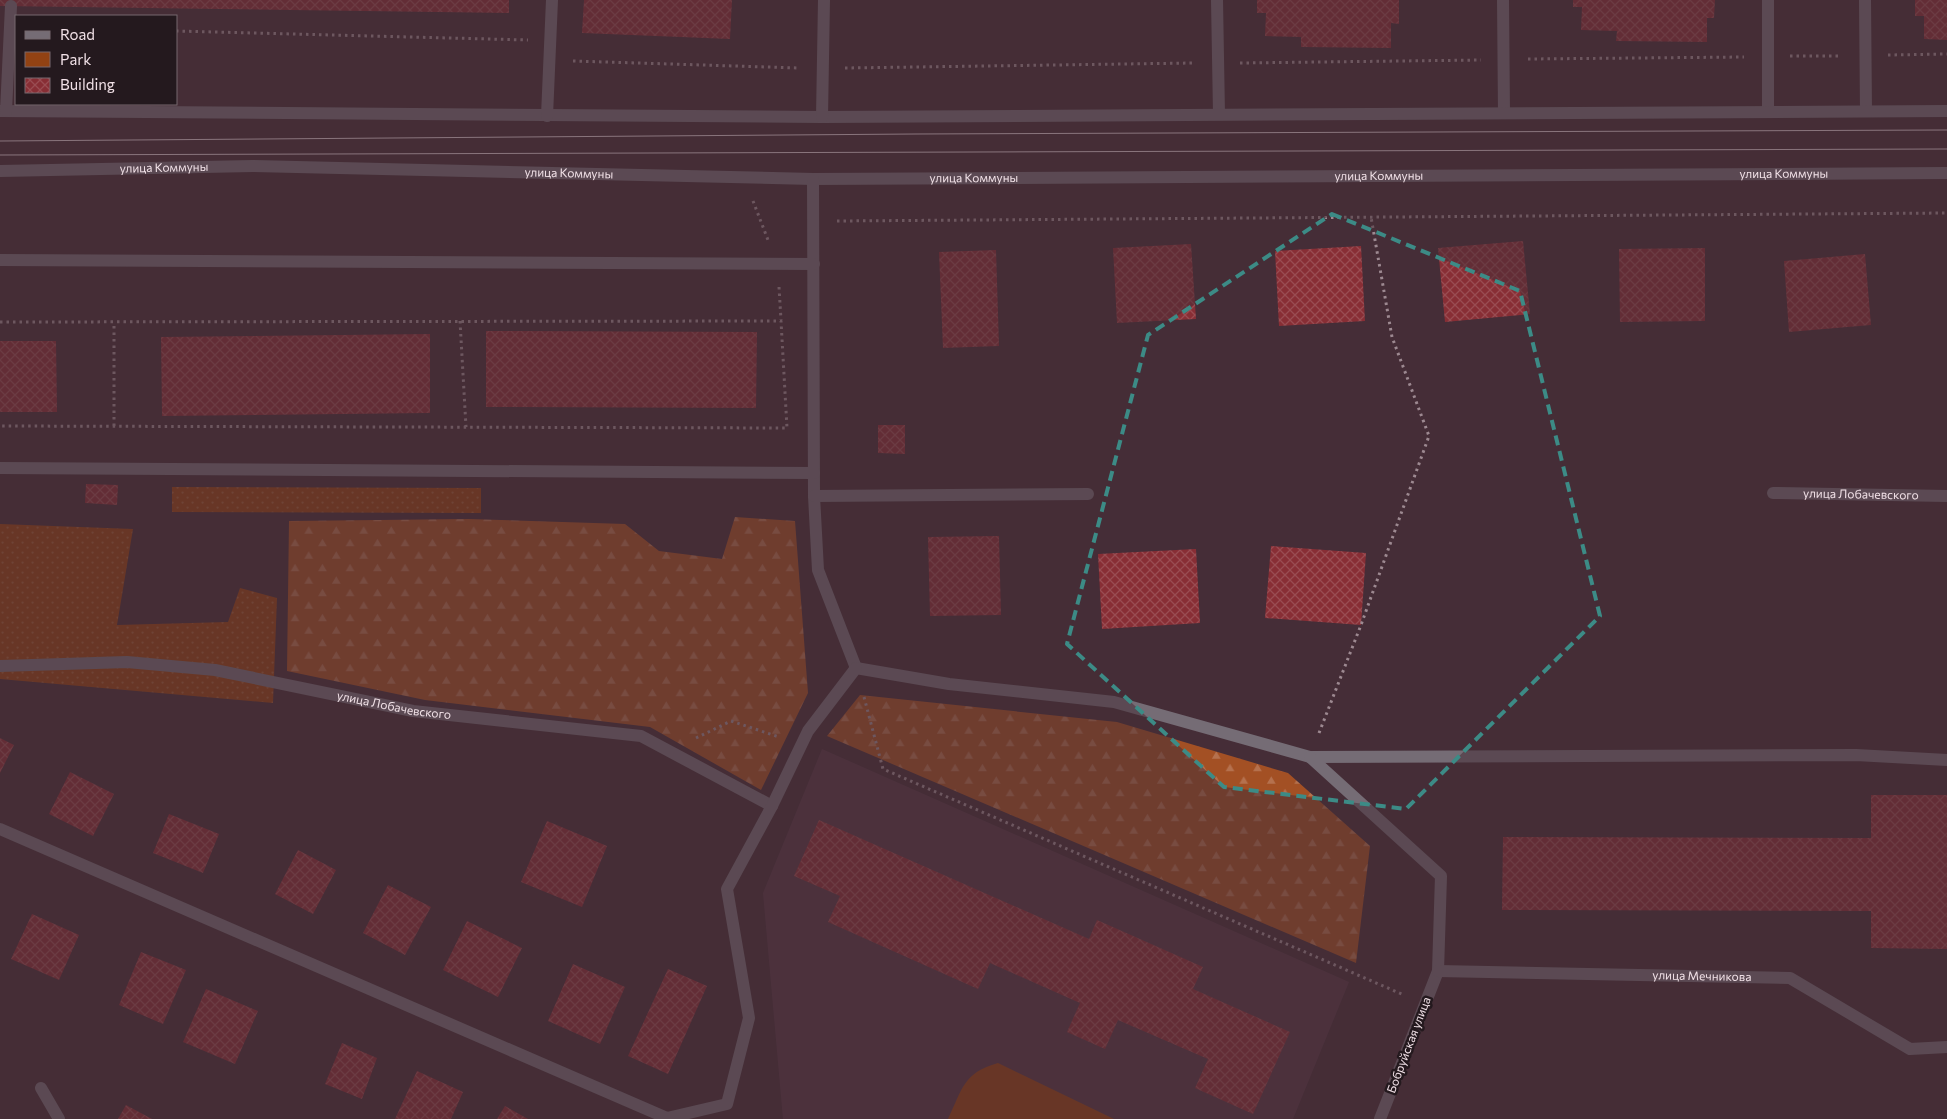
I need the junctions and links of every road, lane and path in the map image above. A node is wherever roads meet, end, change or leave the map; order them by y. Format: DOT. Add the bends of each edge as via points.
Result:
graph roads {
  1 [pos="552,0"];
  2 [pos="824,0"];
  3 [pos="1218,0"];
  4 [pos="1503,0"];
  5 [pos="1768,0"];
  6 [pos="1865,0"];
  7 [pos="10,6"];
  8 [pos="178,31"];
  9 [pos="550,40"];
  10 [pos="1947,54"];
  11 [pos="1866,55"];
  12 [pos="1768,57"];
  13 [pos="549,60"];
  14 [pos="1504,60"];
  15 [pos="1198,63"];
  16 [pos="1237,63"];
  17 [pos="822,68"];
  18 [pos="3,111"];
  19 [pos="1768,111"];
  20 [pos="1866,111"];
  21 [pos="1947,111"];
  22 [pos="1504,113"];
  23 [pos="1219,114"];
  24 [pos="547,116"];
  25 [pos="822,117"];
  26 [pos="0,171"];
  27 [pos="1947,173"];
  28 [pos="813,179"];
  29 [pos="752,198"];
  30 [pos="1947,213"];
  31 [pos="1371,217"];
  32 [pos="814,221"];
  33 [pos="0,260"];
  34 [pos="777,264"];
  35 [pos="814,264"];
  36 [pos="781,320"];
  37 [pos="460,321"];
  38 [pos="0,322"];
  39 [pos="114,322"];
  40 [pos="0,426"];
  41 [pos="114,426"];
  42 [pos="466,427"];
  43 [pos="0,468"];
  44 [pos="814,473"];
  45 [pos="1773,493"];
  46 [pos="1088,494"];
  47 [pos="814,496"];
  48 [pos="1947,496"];
  49 [pos="0,666"];
  50 [pos="856,668"];
  51 [pos="802,745"];
  52 [pos="668,750"];
  53 [pos="1310,757"];
  54 [pos="1947,760"];
  55 [pos="772,806"];
  56 [pos="0,829"];
  57 [pos="1438,971"];
  58 [pos="1412,998"];
  59 [pos="1947,1047"];
  60 [pos="41,1088"];
  61 [pos="59,1119"];
  62 [pos="1380,1119"];
  1 -- 9 [label="street"];
  2 -- 17 [label="street"];
  3 -- 23 [label="street"];
  4 -- 14 [label="street"];
  5 -- 12 [label="street"];
  6 -- 11 [label="street"];
  7 -- 18 [label="street"];
  8 -- 9 [label="path"];
  9 -- 13 [label="street"];
  10 -- 11 [label="path"];
  11 -- 12 [label="path"];
  11 -- 20 [label="street"];
  12 -- 14 [label="path"];
  12 -- 19 [label="street"];
  13 -- 17 [label="path"];
  13 -- 24 [label="street"];
  14 -- 16 [label="path"];
  14 -- 22 [label="street"];
  15 -- 17 [label="path"];
  17 -- 25 [label="street"];
  18 -- 24 [label="street"];
  19 -- 20 [label="street"];
  19 -- 22 [label="street"];
  20 -- 21 [label="street"];
  22 -- 23 [label="street"];
  23 -- 25 [label="street"];
  24 -- 25 [label="street"];
  26 -- 28 [label="street, улица Коммуны" via="253,166"];
  27 -- 28 [label="street, улица Коммуны"];
  28 -- 32 [label="street"];
  29 -- 34 [label="path"];
  30 -- 31 [label="path"];
  31 -- 32 [label="path"];
  31 -- 53 [label="path" via="1392,337 1429,436 1362,625"];
  32 -- 35 [label="street"];
  33 -- 34 [label="street"];
  34 -- 35 [label="street"];
  34 -- 36 [label="path"];
  35 -- 44 [label="street"];
  36 -- 37 [label="path"];
  36 -- 42 [label="path" via="787,428"];
  37 -- 39 [label="path"];
  37 -- 42 [label="path"];
  38 -- 39 [label="path"];
  39 -- 41 [label="path"];
  40 -- 41 [label="path"];
  41 -- 42 [label="path"];
  43 -- 44 [label="street"];
  44 -- 47 [label="street"];
  45 -- 48 [label="street, улица Лобачевского"];
  46 -- 47 [label="street"];
  47 -- 50 [label="street" via="818,570"];
  49 -- 52 [label="street, улица Лобачевского" via="127,662 215,670 413,711 641,736"];
  50 -- 51 [label="street" via="808,731"];
  50 -- 53 [label="street" via="949,684 1114,702"];
  50 -- 58 [label="path" via="883,769"];
  51 -- 52 [label="path" via="731,721"];
  51 -- 55 [label="street"];
  52 -- 55 [label="street, улица Лобачевского"];
  53 -- 54 [label="street" via="1856,755"];
  53 -- 57 [label="street, Бобруйская улица" via="1441,876"];
  55 -- 56 [label="street" via="727,889 749,1018 727,1104 667,1118"];
  57 -- 59 [label="street, улица Мечникова" via="1790,978 1910,1049"];
  57 -- 62 [label="street, Бобруйская улица"];
  60 -- 61 [label="street"];
}
